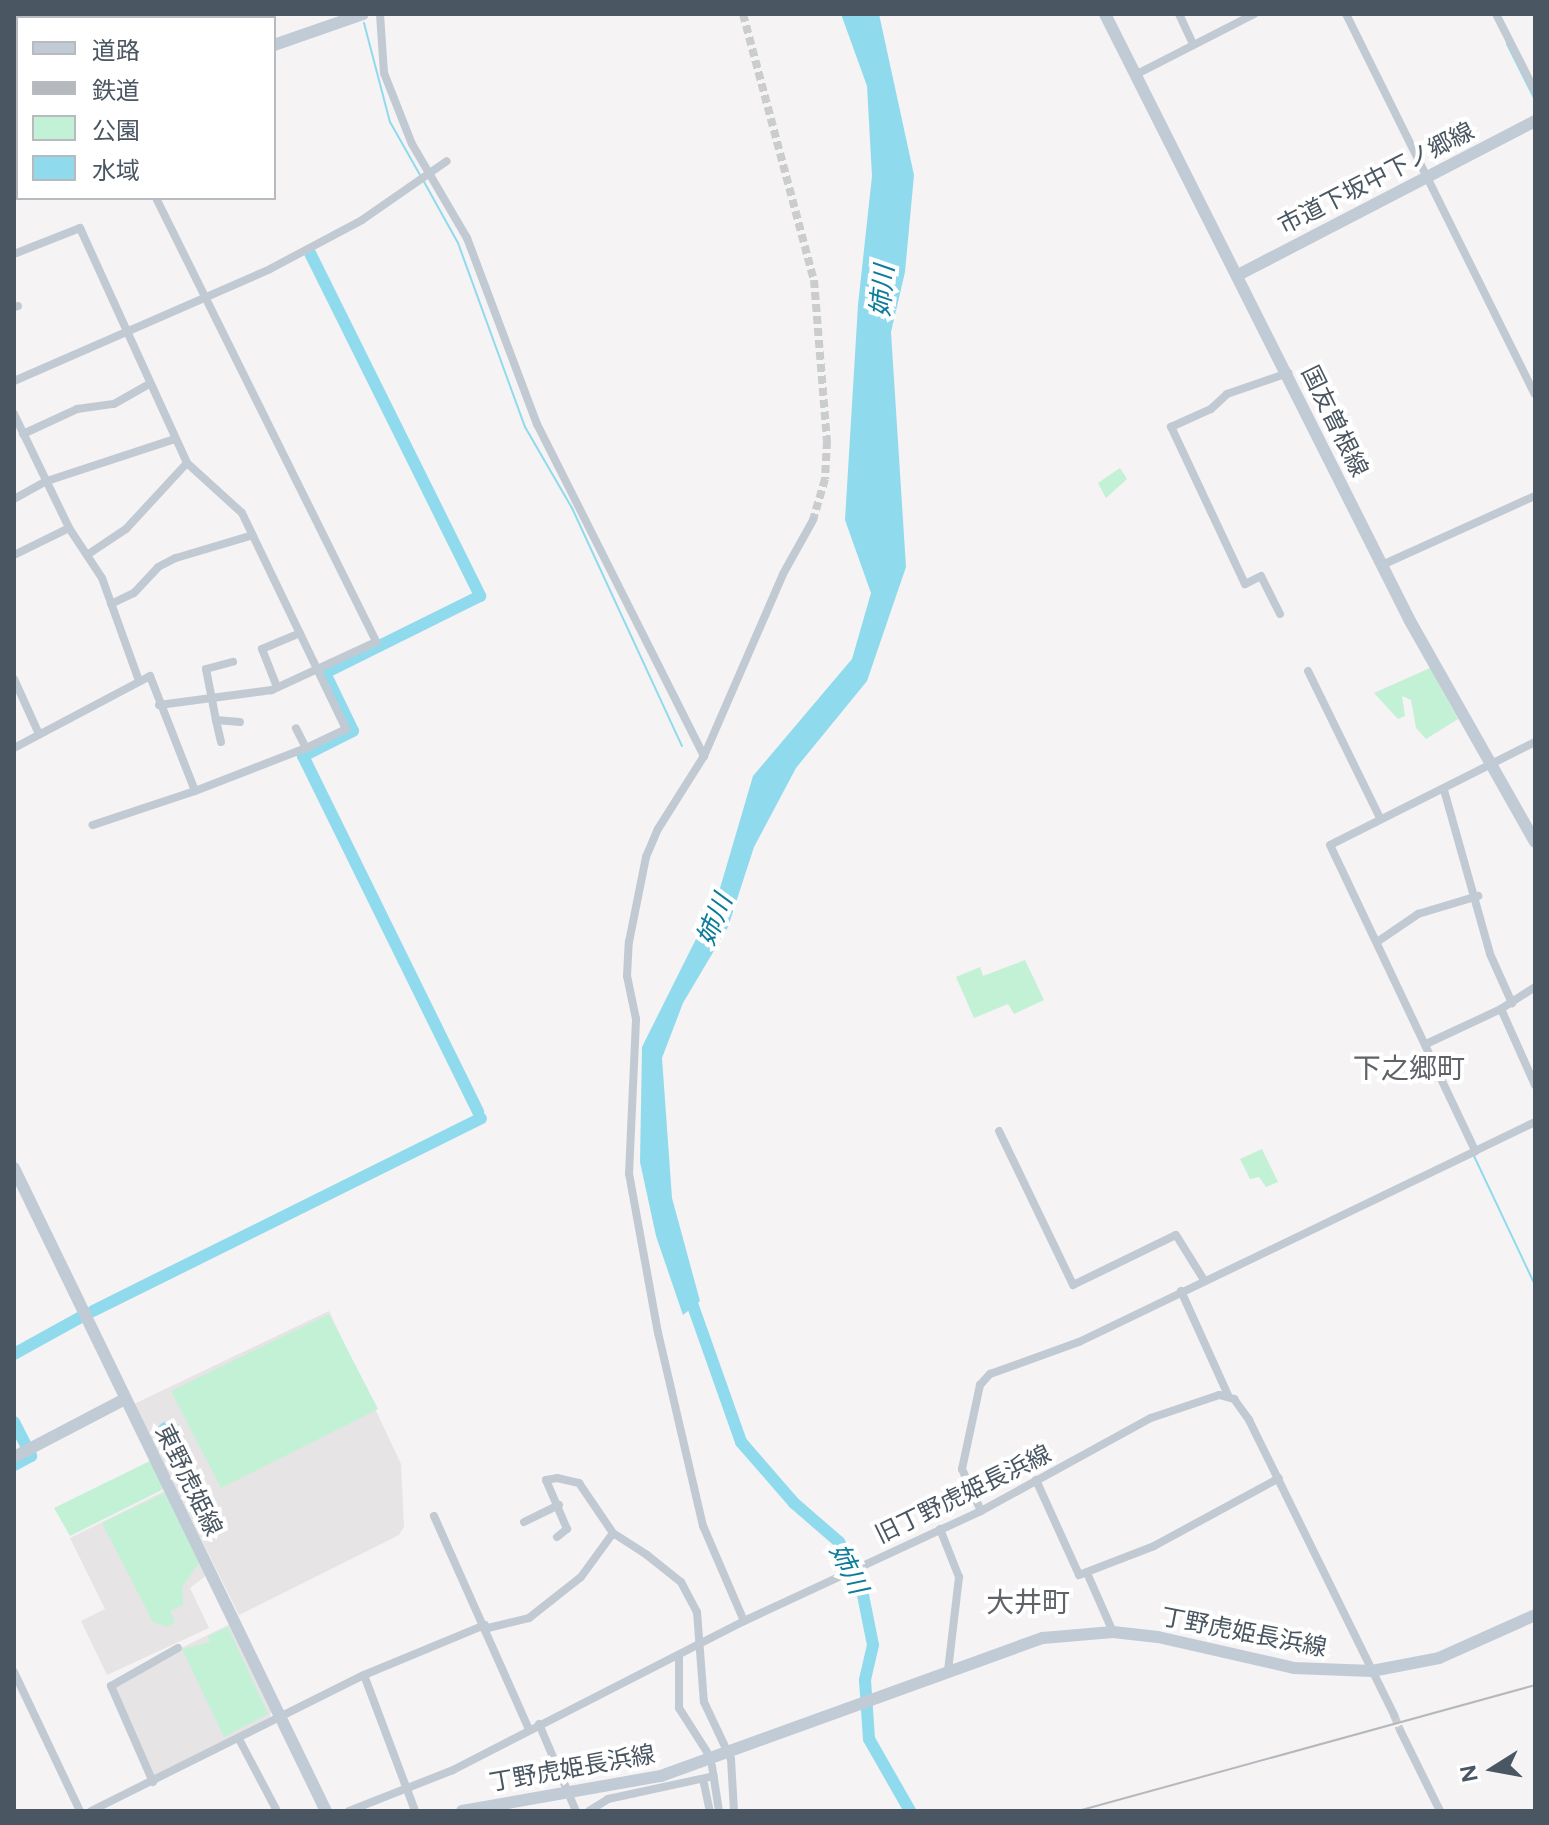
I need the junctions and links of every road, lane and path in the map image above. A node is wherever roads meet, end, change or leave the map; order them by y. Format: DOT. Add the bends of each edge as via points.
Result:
graph roads {
  1 [pos="363,14"];
  2 [pos="380,14"];
  3 [pos="1105,14"];
  4 [pos="1179,14"];
  5 [pos="1254,14"];
  6 [pos="1346,14"];
  7 [pos="1496,14"];
  8 [pos="276,44"];
  9 [pos="1193,44"];
  10 [pos="1135,75"];
  11 [pos="1535,91"];
  12 [pos="1535,121"];
  13 [pos="447,161"];
  14 [pos="428,174"];
  15 [pos="1426,178"];
  16 [pos="157,200"];
  17 [pos="14,254"];
  18 [pos="1238,275"];
  19 [pos="205,299"];
  20 [pos="126,335"];
  21 [pos="1288,373"];
  22 [pos="14,381"];
  23 [pos="149,384"];
  24 [pos="1535,394"];
  25 [pos="14,414"];
  26 [pos="23,434"];
  27 [pos="175,439"];
  28 [pos="187,463"];
  29 [pos="47,481"];
  30 [pos="1535,496"];
  31 [pos="14,499"];
  32 [pos="813,520"];
  33 [pos="69,528"];
  34 [pos="253,535"];
  35 [pos="14,555"];
  36 [pos="87,555"];
  37 [pos="1382,565"];
  38 [pos="111,604"];
  39 [pos="1280,614"];
  40 [pos="300,633"];
  41 [pos="233,662"];
  42 [pos="318,670"];
  43 [pos="1308,671"];
  44 [pos="14,679"];
  45 [pos="139,681"];
  46 [pos="277,687"];
  47 [pos="211,694"];
  48 [pos="159,705"];
  49 [pos="216,720"];
  50 [pos="240,722"];
  51 [pos="296,728"];
  52 [pos="39,734"];
  53 [pos="221,742"];
  54 [pos="1535,742"];
  55 [pos="14,748"];
  56 [pos="306,748"];
  57 [pos="704,756"];
  58 [pos="1489,761"];
  59 [pos="1444,790"];
  60 [pos="195,791"];
  61 [pos="1380,818"];
  62 [pos="93,825"];
  63 [pos="1535,842"];
  64 [pos="1478,896"];
  65 [pos="1377,942"];
  66 [pos="1535,987"];
  67 [pos="1512,1003"];
  68 [pos="1501,1009"];
  69 [pos="1426,1044"];
  70 [pos="1535,1085"];
  71 [pos="1535,1122"];
  72 [pos="999,1131"];
  73 [pos="1475,1151"];
  74 [pos="14,1168"];
  75 [pos="1204,1280"];
  76 [pos="1181,1291"];
  77 [pos="1228,1395"];
  78 [pos="125,1399"];
  79 [pos="23,1452"];
  80 [pos="1279,1478"];
  81 [pos="1036,1480"];
  82 [pos="559,1505"];
  83 [pos="981,1511"];
  84 [pos="434,1516"];
  85 [pos="524,1522"];
  86 [pos="940,1529"];
  87 [pos="613,1533"];
  88 [pos="557,1537"];
  89 [pos="1087,1573"];
  90 [pos="1535,1615"];
  91 [pos="744,1621"];
  92 [pos="485,1627"];
  93 [pos="1113,1632"];
  94 [pos="701,1642"];
  95 [pos="178,1648"];
  96 [pos="679,1655"];
  97 [pos="944,1671"];
  98 [pos="1372,1671"];
  99 [pos="14,1672"];
  100 [pos="364,1675"];
  101 [pos="1394,1715"];
  102 [pos="281,1719"];
  103 [pos="539,1724"];
  104 [pos="529,1729"];
  105 [pos="1401,1732"];
  106 [pos="239,1739"];
  107 [pos="732,1751"];
  108 [pos="707,1752"];
  109 [pos="703,1779"];
  110 [pos="153,1782"];
  111 [pos="407,1787"];
  112 [pos="566,1794"];
  113 [pos="80,1811"];
  114 [pos="91,1811"];
  115 [pos="277,1811"];
  116 [pos="326,1811"];
  117 [pos="349,1811"];
  118 [pos="415,1811"];
  119 [pos="462,1811"];
  120 [pos="576,1811"];
  121 [pos="589,1811"];
  122 [pos="710,1811"];
  123 [pos="719,1811"];
  124 [pos="734,1811"];
  125 [pos="1440,1811"];
  1 -- 8 [label="main road"];
  2 -- 14 [label="street" via="384,73"];
  3 -- 10 [label="main road, 国友曽根線"];
  4 -- 9 [label="street"];
  5 -- 9 [label="street"];
  6 -- 15 [label="street"];
  7 -- 11 [label="street"];
  9 -- 10 [label="street"];
  10 -- 18 [label="main road, 国友曽根線"];
  12 -- 15 [label="main road, 市道下坂中下ノ郷線"];
  13 -- 14 [label="street"];
  14 -- 19 [label="street" via="362,220"];
  14 -- 57 [label="street" via="467,238 537,424"];
  15 -- 18 [label="main road, 市道下坂中下ノ郷線"];
  15 -- 24 [label="street"];
  16 -- 19 [label="street"];
  17 -- 20 [label="street" via="80,228"];
  18 -- 21 [label="main road, 国友曽根線"];
  19 -- 20 [label="street"];
  19 -- 42 [label="street" via="376,642"];
  20 -- 22 [label="street"];
  20 -- 23 [label="street"];
  21 -- 37 [label="main road, 国友曽根線"];
  21 -- 39 [label="street" via="1227,394 1211,409 1171,427 1245,584 1261,576"];
  23 -- 26 [label="street" via="114,404 77,409"];
  23 -- 27 [label="street"];
  25 -- 26 [label="street"];
  26 -- 29 [label="street"];
  27 -- 28 [label="street"];
  27 -- 29 [label="street"];
  28 -- 34 [label="street" via="235,503"];
  28 -- 36 [label="street" via="126,529"];
  29 -- 31 [label="street"];
  29 -- 33 [label="street"];
  30 -- 37 [label="street"];
  32 -- 57 [label="street" via="783,574"];
  33 -- 35 [label="street"];
  33 -- 36 [label="street"];
  34 -- 38 [label="street" via="176,558 158,567 134,593"];
  34 -- 40 [label="street"];
  36 -- 38 [label="street"];
  37 -- 58 [label="main road, 国友曽根線"];
  38 -- 45 [label="street"];
  40 -- 42 [label="street"];
  40 -- 46 [label="street" via="262,649"];
  41 -- 47 [label="street" via="206,669"];
  42 -- 46 [label="street"];
  42 -- 56 [label="street" via="346,729"];
  43 -- 61 [label="street"];
  44 -- 52 [label="street"];
  45 -- 48 [label="street" via="150,676"];
  45 -- 52 [label="street"];
  46 -- 47 [label="street"];
  47 -- 48 [label="street"];
  47 -- 49 [label="street"];
  48 -- 60 [label="street"];
  49 -- 50 [label="street"];
  49 -- 53 [label="street"];
  51 -- 56 [label="street"];
  52 -- 55 [label="street"];
  54 -- 58 [label="street"];
  56 -- 60 [label="street" via="274,765"];
  57 -- 91 [label="street" via="658,829 646,857 632,923 627,976 636,1019 629,1174 646,1276 703,1526"];
  58 -- 59 [label="street"];
  58 -- 63 [label="main road, 国友曽根線"];
  59 -- 61 [label="street"];
  59 -- 64 [label="street"];
  60 -- 62 [label="street"];
  61 -- 65 [label="street" via="1330,845"];
  64 -- 65 [label="street" via="1418,914"];
  64 -- 67 [label="street" via="1490,954"];
  65 -- 69 [label="street"];
  66 -- 67 [label="street"];
  67 -- 68 [label="street"];
  68 -- 69 [label="street"];
  68 -- 70 [label="street"];
  69 -- 73 [label="street"];
  71 -- 73 [label="street"];
  72 -- 75 [label="street" via="1073,1285 1176,1235"];
  73 -- 75 [label="street"];
  74 -- 78 [label="main road, 東野虎姫線"];
  75 -- 76 [label="street"];
  76 -- 77 [label="street"];
  76 -- 83 [label="street" via="1079,1342 990,1374 980,1385 962,1469"];
  77 -- 80 [label="street" via="1249,1420"];
  77 -- 81 [label="street, 旧丁野虎姫長浜線" via="1206,1397 1151,1418"];
  78 -- 79 [label="main road"];
  78 -- 102 [label="main road, 東野虎姫線"];
  80 -- 89 [label="street" via="1154,1546"];
  80 -- 98 [label="street"];
  81 -- 83 [label="street, 旧丁野虎姫長浜線"];
  81 -- 89 [label="street" via="1079,1575"];
  82 -- 85 [label="street"];
  82 -- 87 [label="street" via="546,1480 579,1483"];
  82 -- 88 [label="street" via="567,1529"];
  83 -- 86 [label="street, 旧丁野虎姫長浜線"];
  84 -- 92 [label="street"];
  86 -- 91 [label="street, 旧丁野虎姫長浜線"];
  86 -- 97 [label="street" via="959,1577"];
  87 -- 92 [label="street" via="581,1577 529,1618"];
  87 -- 94 [label="street" via="681,1582 697,1612"];
  89 -- 93 [label="street"];
  90 -- 98 [label="main road, 丁野虎姫長浜線" via="1439,1658"];
  91 -- 94 [label="street, 旧丁野虎姫長浜線"];
  92 -- 100 [label="street"];
  92 -- 104 [label="street"];
  93 -- 97 [label="main road, 丁野虎姫長浜線" via="1043,1638"];
  93 -- 98 [label="main road, 丁野虎姫長浜線" via="1306,1669"];
  94 -- 96 [label="street, 旧丁野虎姫長浜線"];
  94 -- 107 [label="street" via="704,1702"];
  95 -- 110 [label="street" via="111,1686"];
  96 -- 103 [label="street, 旧丁野虎姫長浜線"];
  96 -- 108 [label="street" via="679,1708"];
  97 -- 107 [label="main road, 丁野虎姫長浜線"];
  98 -- 101 [label="street"];
  99 -- 113 [label="street"];
  100 -- 102 [label="street"];
  100 -- 111 [label="street"];
  102 -- 106 [label="street"];
  102 -- 116 [label="main road, 東野虎姫線"];
  103 -- 104 [label="street, 旧丁野虎姫長浜線"];
  103 -- 112 [label="street"];
  104 -- 111 [label="street, 旧丁野虎姫長浜線" via="453,1770"];
  105 -- 125 [label="street"];
  106 -- 110 [label="street"];
  106 -- 115 [label="street"];
  107 -- 112 [label="main road, 丁野虎姫長浜線" via="661,1776"];
  107 -- 124 [label="street"];
  109 -- 121 [label="street" via="608,1799"];
  109 -- 122 [label="street"];
  109 -- 123 [label="street" via="713,1771"];
  110 -- 114 [label="street"];
  111 -- 117 [label="street, 旧丁野虎姫長浜線"];
  111 -- 118 [label="street"];
  112 -- 119 [label="main road, 丁野虎姫長浜線"];
  112 -- 120 [label="street"];
}
